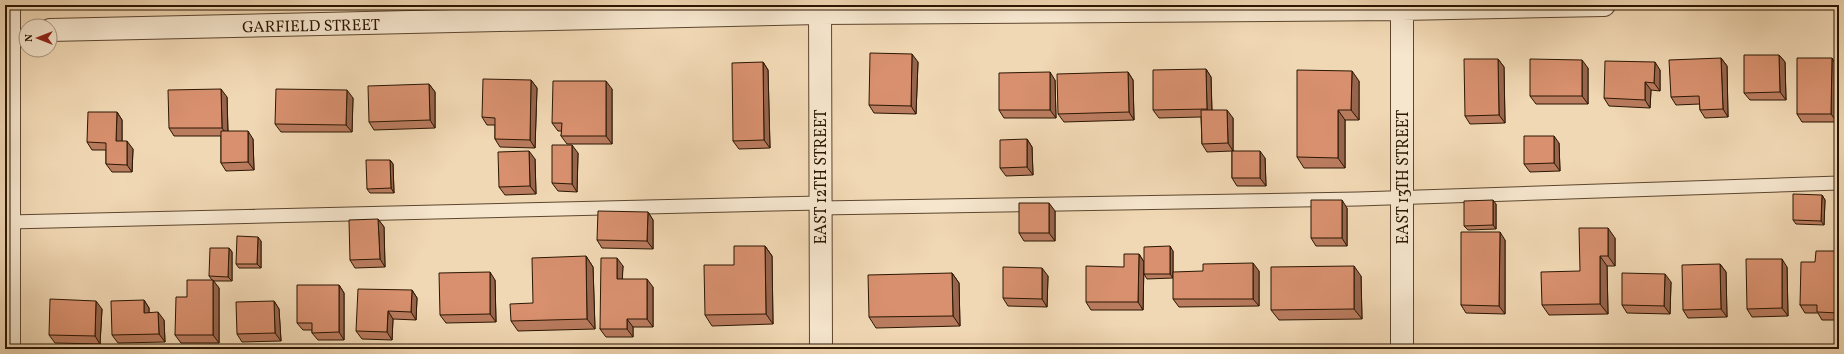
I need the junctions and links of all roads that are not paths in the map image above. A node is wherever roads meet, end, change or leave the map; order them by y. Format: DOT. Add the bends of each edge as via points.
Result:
graph roads {
  1 [pos="9,5"];
  2 [pos="1604,5"];
  3 [pos="1402,7"];
  4 [pos="819,9"];
  5 [pos="58,30"];
  6 [pos="13,31"];
  7 [pos="1839,183"];
  8 [pos="1402,196"];
  9 [pos="820,206"];
  10 [pos="8,225"];
  11 [pos="9,349"];
  12 [pos="821,349"];
  13 [pos="1402,349"];
  1 -- 6 [label="street"];
  2 -- 3 [label="street, GARFIELD STREET"];
  3 -- 4 [label="street, GARFIELD STREET"];
  3 -- 8 [label="street, EAST 13TH STREET"];
  4 -- 5 [label="street, GARFIELD STREET"];
  4 -- 9 [label="street, EAST 12TH STREET"];
  6 -- 10 [label="street"];
  7 -- 8 [label="lane"];
  8 -- 9 [label="lane" via="1344,199"];
  8 -- 13 [label="street, EAST 13TH STREET"];
  9 -- 10 [label="lane"];
  9 -- 12 [label="street, EAST 12TH STREET"];
  10 -- 11 [label="street"];
}
